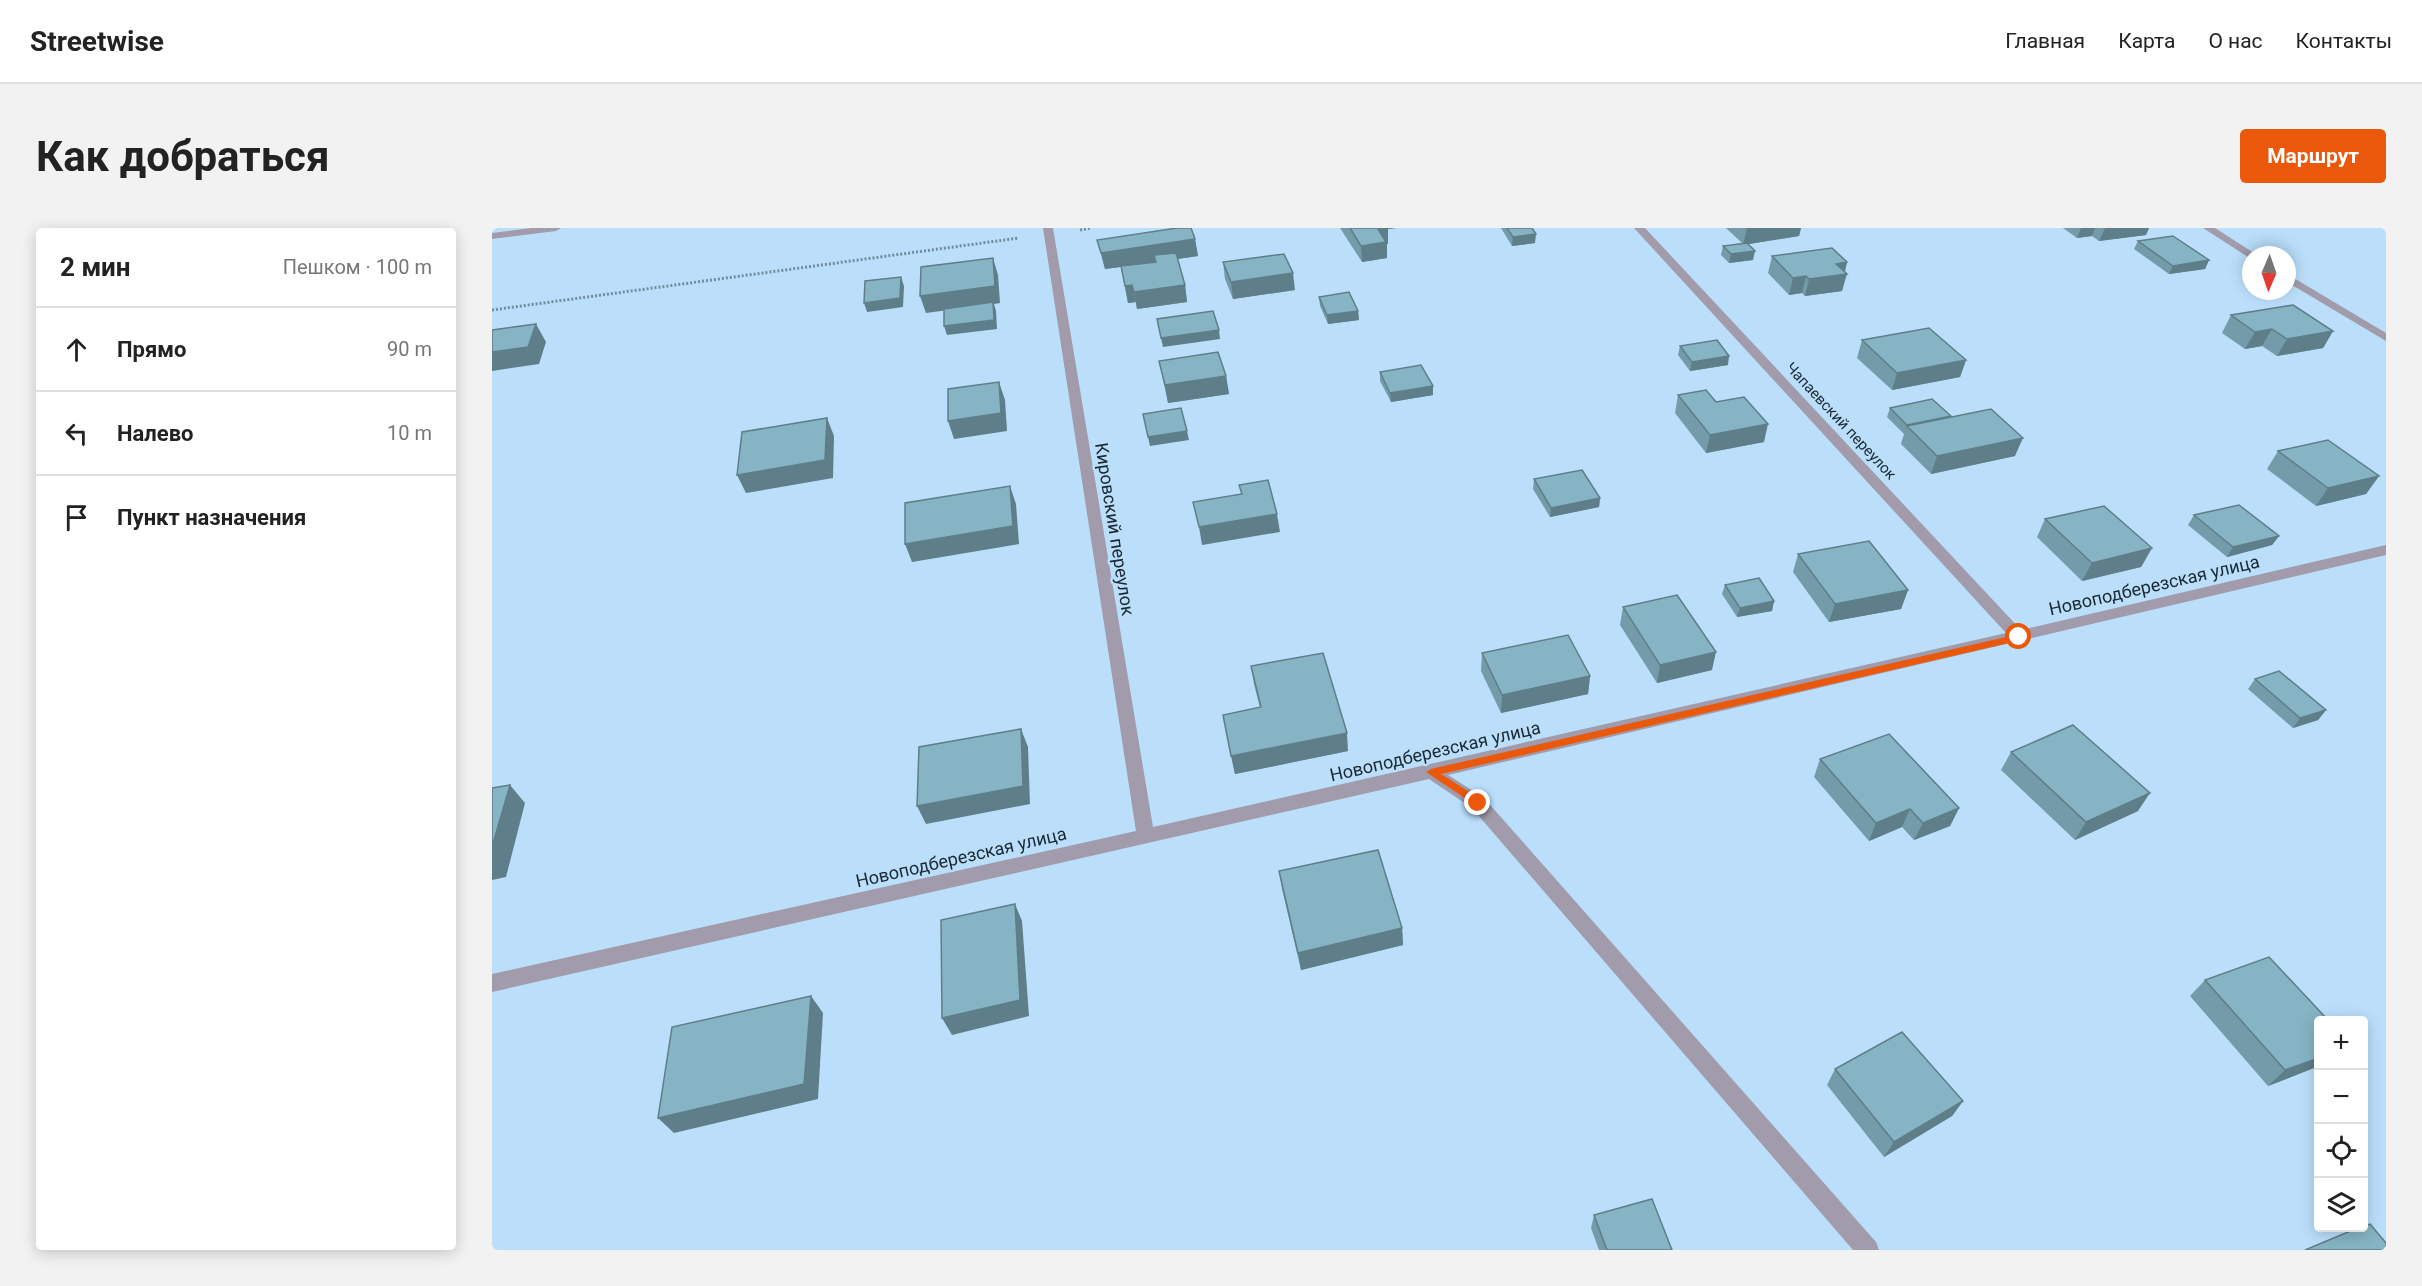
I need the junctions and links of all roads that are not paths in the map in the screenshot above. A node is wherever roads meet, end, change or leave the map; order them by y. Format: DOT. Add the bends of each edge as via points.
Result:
graph roads {
  1 [pos="556,228"];
  2 [pos="1639,228"];
  3 [pos="2208,228"];
  4 [pos="1048,231"];
  5 [pos="492,236"];
  6 [pos="2242,249"];
  7 [pos="2296,283"];
  8 [pos="2386,338"];
  9 [pos="2386,550"];
  10 [pos="2019,637"];
  11 [pos="1431,772"];
  12 [pos="1146,836"];
  13 [pos="492,983"];
  14 [pos="1868,1250"];
  1 -- 5 [label="street"];
  2 -- 10 [label="street, Чапаевский переулок"];
  3 -- 6 [label="street"];
  4 -- 12 [label="street, Кировский переулок"];
  7 -- 8 [label="street"];
  9 -- 10 [label="street, Новоподберезская улица"];
  10 -- 11 [label="street, Новоподберезская улица"];
  11 -- 12 [label="street, Новоподберезская улица"];
  11 -- 14 [label="street" via="1478,803"];
  12 -- 13 [label="street, Новоподберезская улица"];
}
